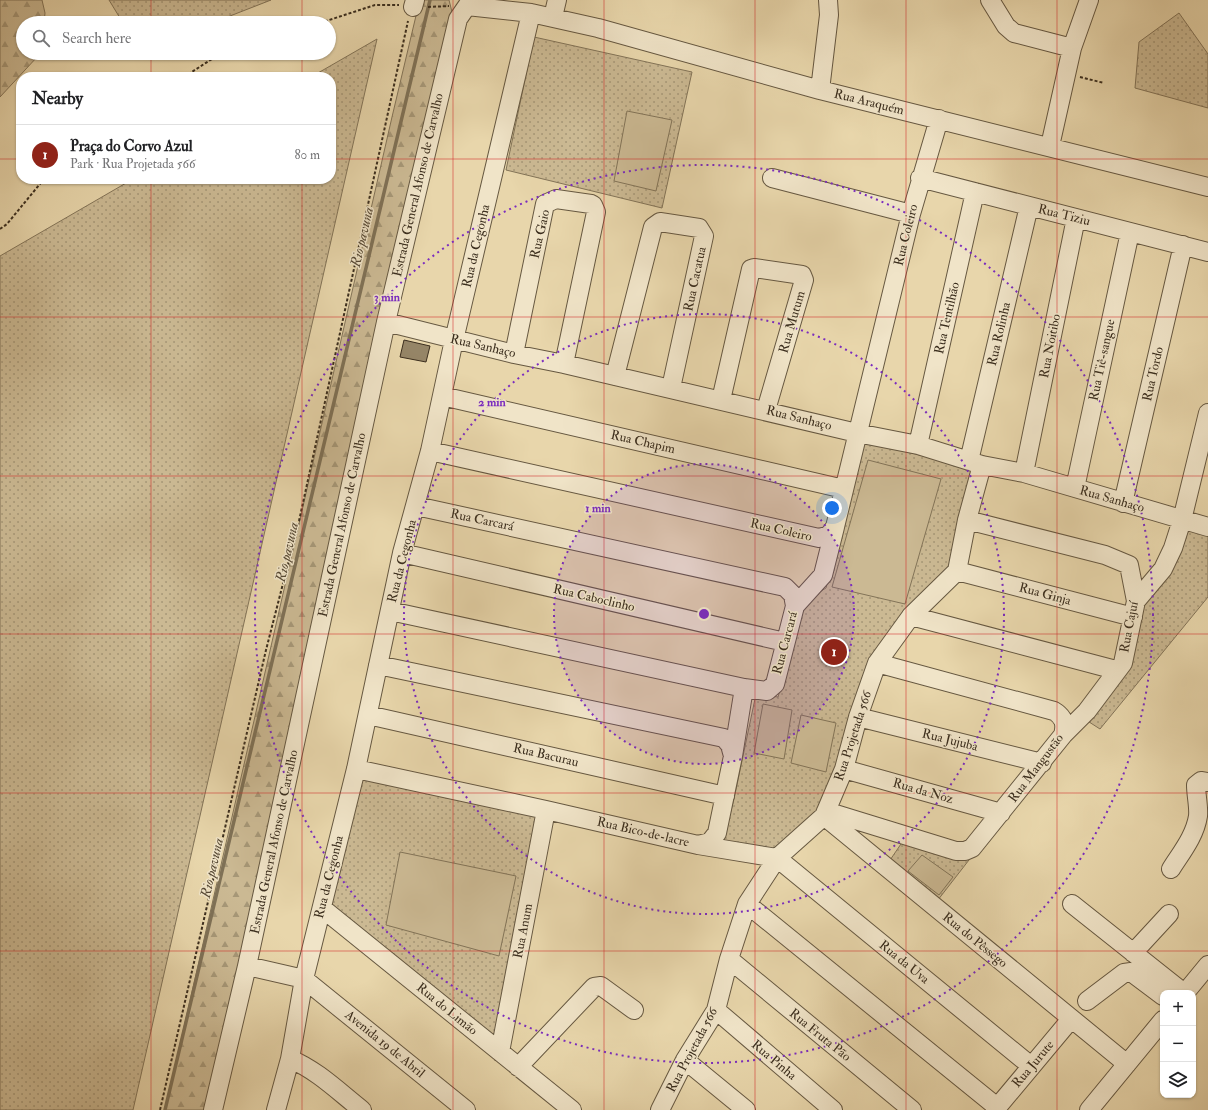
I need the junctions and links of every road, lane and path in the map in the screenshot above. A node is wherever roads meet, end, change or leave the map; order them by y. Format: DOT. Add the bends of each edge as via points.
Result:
graph roads {
  1 [pos="828,0"];
  2 [pos="990,0"];
  3 [pos="1089,0"];
  4 [pos="414,3"];
  5 [pos="467,6"];
  6 [pos="555,8"];
  7 [pos="531,13"];
  8 [pos="336,18"];
  9 [pos="1072,48"];
  10 [pos="210,60"];
  11 [pos="192,72"];
  12 [pos="1066,74"];
  13 [pos="1104,83"];
  14 [pos="820,90"];
  15 [pos="939,119"];
  16 [pos="1050,146"];
  17 [pos="772,178"];
  18 [pos="920,178"];
  19 [pos="40,184"];
  20 [pos="1208,187"];
  21 [pos="975,192"];
  22 [pos="1029,206"];
  23 [pos="911,214"];
  24 [pos="1076,218"];
  25 [pos="0,229"];
  26 [pos="1130,232"];
  27 [pos="1183,245"];
  28 [pos="1208,252"];
  29 [pos="386,322"];
  30 [pos="454,340"];
  31 [pos="514,354"];
  32 [pos="564,364"];
  33 [pos="615,376"];
  34 [pos="671,388"];
  35 [pos="442,396"];
  36 [pos="721,400"];
  37 [pos="766,410"];
  38 [pos="1208,417"];
  39 [pos="857,432"];
  40 [pos="918,445"];
  41 [pos="430,451"];
  42 [pos="975,463"];
  43 [pos="1024,473"];
  44 [pos="1201,473"];
  45 [pos="1074,488"];
  46 [pos="844,489"];
  47 [pos="1123,503"];
  48 [pos="416,506"];
  49 [pos="967,520"];
  50 [pos="1182,520"];
  51 [pos="835,527"];
  52 [pos="1208,527"];
  53 [pos="402,553"];
  54 [pos="957,571"];
  55 [pos="795,606"];
  56 [pos="1134,609"];
  57 [pos="390,610"];
  58 [pos="911,616"];
  59 [pos="785,642"];
  60 [pos="876,663"];
  61 [pos="1122,663"];
  62 [pos="378,665"];
  63 [pos="744,688"];
  64 [pos="368,715"];
  65 [pos="858,717"];
  66 [pos="1063,735"];
  67 [pos="734,756"];
  68 [pos="1042,763"];
  69 [pos="844,769"];
  70 [pos="356,770"];
  71 [pos="1208,782"];
  72 [pos="725,796"];
  73 [pos="546,810"];
  74 [pos="1001,813"];
  75 [pos="825,814"];
  76 [pos="698,845"];
  77 [pos="777,858"];
  78 [pos="1171,869"];
  79 [pos="747,904"];
  80 [pos="1072,904"];
  81 [pos="322,908"];
  82 [pos="1169,914"];
  83 [pos="1133,953"];
  84 [pos="729,959"];
  85 [pos="1208,964"];
  86 [pos="247,966"];
  87 [pos="304,979"];
  88 [pos="1180,990"];
  89 [pos="1186,990"];
  90 [pos="1160,994"];
  91 [pos="1087,1001"];
  92 [pos="634,1010"];
  93 [pos="716,1010"];
  94 [pos="1070,1019"];
  95 [pos="1160,1024"];
  96 [pos="500,1052"];
  97 [pos="290,1059"];
  98 [pos="685,1060"];
  99 [pos="1126,1064"];
  100 [pos="1032,1066"];
  101 [pos="518,1067"];
  102 [pos="664,1108"];
  103 [pos="996,1109"];
  104 [pos="160,1110"];
  105 [pos="213,1110"];
  106 [pos="276,1110"];
  107 [pos="362,1110"];
  108 [pos="466,1110"];
  109 [pos="572,1110"];
  110 [pos="746,1110"];
  111 [pos="833,1110"];
  112 [pos="912,1110"];
  113 [pos="1089,1110"];
  1 -- 14 [label="street" via="829,15"];
  2 -- 9 [label="street" via="1006,26 1014,33"];
  3 -- 9 [label="street" via="1084,8"];
  4 -- 5 [label="path"];
  4 -- 8 [label="path" via="376,5"];
  4 -- 104 [label="path" via="299,521 266,650"];
  5 -- 7 [label="street"];
  5 -- 29 [label="street, Estrada General Afonso de Carvalho" via="458,19"];
  6 -- 7 [label="street, Rua Araquém"];
  6 -- 14 [label="street, Rua Araquém" via="598,28"];
  7 -- 30 [label="street, Rua da Cegonha"];
  9 -- 12 [label="street"];
  10 -- 11 [label="path"];
  12 -- 13 [label="path"];
  12 -- 16 [label="street"];
  14 -- 15 [label="street, Rua Araquém"];
  15 -- 16 [label="street, Rua Araquém"];
  15 -- 18 [label="street, Rua Coleiro"];
  16 -- 20 [label="street, Rua Araquém"];
  17 -- 23 [label="street"];
  18 -- 21 [label="street, Rua Tiziu"];
  18 -- 23 [label="street, Rua Coleiro"];
  19 -- 25 [label="path"];
  21 -- 22 [label="street, Rua Tiziu"];
  21 -- 40 [label="street, Rua Tentilhão"];
  22 -- 24 [label="street, Rua Tiziu"];
  22 -- 42 [label="street, Rua Rolinha"];
  23 -- 39 [label="street, Rua Coleiro"];
  24 -- 26 [label="street, Rua Tiziu"];
  24 -- 43 [label="street, Rua Noitibo"];
  26 -- 27 [label="street, Rua Tiziu"];
  26 -- 45 [label="street, Rua Tiê-sangue"];
  27 -- 28 [label="street, Rua Tiziu"];
  27 -- 47 [label="street, Rua Tordo"];
  29 -- 30 [label="street, Rua Sanhaço"];
  29 -- 86 [label="street, Estrada General Afonso de Carvalho"];
  30 -- 31 [label="street, Rua Sanhaço"];
  30 -- 35 [label="street, Rua da Cegonha"];
  31 -- 32 [label="street, Rua Sanhaço"];
  31 -- 32 [label="street, Rua Gaio" via="546,204 556,199 591,204 596,212"];
  32 -- 33 [label="street, Rua Sanhaço"];
  33 -- 34 [label="street, Rua Sanhaço"];
  33 -- 34 [label="street, Rua Cacatua" via="653,227 660,222 699,228 704,236"];
  34 -- 36 [label="street, Rua Sanhaço"];
  35 -- 41 [label="street, Rua da Cegonha"];
  35 -- 46 [label="street, Rua Chapim"];
  36 -- 37 [label="street, Rua Sanhaço"];
  36 -- 37 [label="street, Rua Mutum" via="751,269 802,275 804,280"];
  37 -- 39 [label="street, Rua Sanhaço"];
  38 -- 44 [label="street"];
  39 -- 40 [label="street, Rua Sanhaço"];
  39 -- 46 [label="street, Rua Coleiro"];
  40 -- 42 [label="street, Rua Sanhaço"];
  41 -- 48 [label="street, Rua da Cegonha"];
  41 -- 51 [label="street, Rua Coleiro" via="819,538 829,535"];
  42 -- 43 [label="street, Rua Sanhaço"];
  42 -- 49 [label="street"];
  43 -- 45 [label="street, Rua Sanhaço"];
  44 -- 50 [label="street"];
  45 -- 47 [label="street, Rua Sanhaço"];
  46 -- 51 [label="street, Rua Coleiro"];
  47 -- 50 [label="street, Rua Sanhaço"];
  48 -- 53 [label="street, Rua da Cegonha"];
  48 -- 55 [label="street, Rua Carcará" via="785,587 794,595"];
  49 -- 54 [label="street"];
  49 -- 56 [label="street, Rua Cajuí" via="1125,562 1131,568"];
  50 -- 52 [label="street, Rua Sanhaço"];
  50 -- 56 [label="street" via="1173,548 1162,569"];
  51 -- 55 [label="street" via="823,575"];
  53 -- 57 [label="street, Rua da Cegonha"];
  53 -- 59 [label="street, Rua Caboclinho"];
  54 -- 56 [label="street, Rua Ginja"];
  54 -- 58 [label="street, Rua Projetada 566"];
  55 -- 59 [label="street, Rua Carcará"];
  56 -- 61 [label="street, Rua Cajuí"];
  57 -- 62 [label="street, Rua da Cegonha"];
  57 -- 63 [label="street, Rua Carcará"];
  58 -- 60 [label="street, Rua Projetada 566"];
  58 -- 61 [label="street, Rua Cajuí" via="1112,669 1120,667"];
  59 -- 63 [label="street, Rua Carcará" via="775,684 770,690 767,692"];
  60 -- 65 [label="street, Rua Projetada 566"];
  60 -- 66 [label="street, Rua Mangustão" via="1054,711 1064,720"];
  61 -- 66 [label="street" via="1087,711"];
  62 -- 64 [label="street, Rua da Cegonha"];
  62 -- 67 [label="street" via="724,738"];
  63 -- 67 [label="street, Rua Bico-de-lacre"];
  64 -- 70 [label="street, Rua da Cegonha"];
  64 -- 72 [label="street, Rua Bacurau"];
  65 -- 68 [label="street, Rua Jujuba"];
  65 -- 69 [label="street, Rua Projetada 566"];
  66 -- 68 [label="street, Rua Mangustão"];
  67 -- 72 [label="street, Rua Bico-de-lacre"];
  68 -- 74 [label="street, Rua Mangustão"];
  69 -- 74 [label="street, Rua da Noz"];
  69 -- 75 [label="street, Rua Projetada 566"];
  70 -- 73 [label="street, Rua Bico-de-lacre"];
  70 -- 81 [label="street, Rua da Cegonha"];
  71 -- 78 [label="street" via="1201,781 1196,785 1198,815 1194,832"];
  72 -- 76 [label="street, Rua Bico-de-lacre" via="718,833 710,842"];
  73 -- 76 [label="street, Rua Bico-de-lacre"];
  73 -- 96 [label="street, Rua Anum"];
  74 -- 75 [label="street, Rua Mangustão" via="972,848 965,851 956,851"];
  75 -- 77 [label="street, Rua Projetada 566"];
  75 -- 94 [label="street, Rua do Pêssego"];
  76 -- 77 [label="street"];
  77 -- 79 [label="street, Rua Projetada 566"];
  77 -- 100 [label="street, Rua da Uva"];
  79 -- 84 [label="street, Rua Projetada 566"];
  79 -- 103 [label="street"];
  80 -- 83 [label="street"];
  81 -- 87 [label="street, Rua da Cegonha"];
  81 -- 96 [label="street, Rua do Limão"];
  82 -- 83 [label="street"];
  83 -- 88 [label="street"];
  84 -- 93 [label="street, Rua Projetada 566"];
  84 -- 112 [label="street, Rua Fruta Pão"];
  85 -- 89 [label="street"];
  86 -- 87 [label="street"];
  86 -- 105 [label="street, Estrada General Afonso de Carvalho"];
  87 -- 97 [label="street, Rua da Cegonha"];
  87 -- 108 [label="street, Avenida 19 de Abril"];
  90 -- 91 [label="street" via="1131,972 1124,973"];
  92 -- 101 [label="street" via="601,986 594,987"];
  93 -- 98 [label="street, Rua Projetada 566"];
  93 -- 111 [label="street, Rua Pinha"];
  94 -- 99 [label="street, Rua do Pêssego"];
  94 -- 100 [label="street, Rua Jurute"];
  95 -- 99 [label="street"];
  96 -- 101 [label="street, Rua do Limão"];
  97 -- 106 [label="street, Rua da Cegonha"];
  97 -- 107 [label="street" via="303,1064"];
  98 -- 102 [label="street, Rua Projetada 566"];
  98 -- 110 [label="street"];
  99 -- 113 [label="street"];
  100 -- 103 [label="street, Rua Jurute"];
  101 -- 109 [label="street, Rua do Limão"];
}
